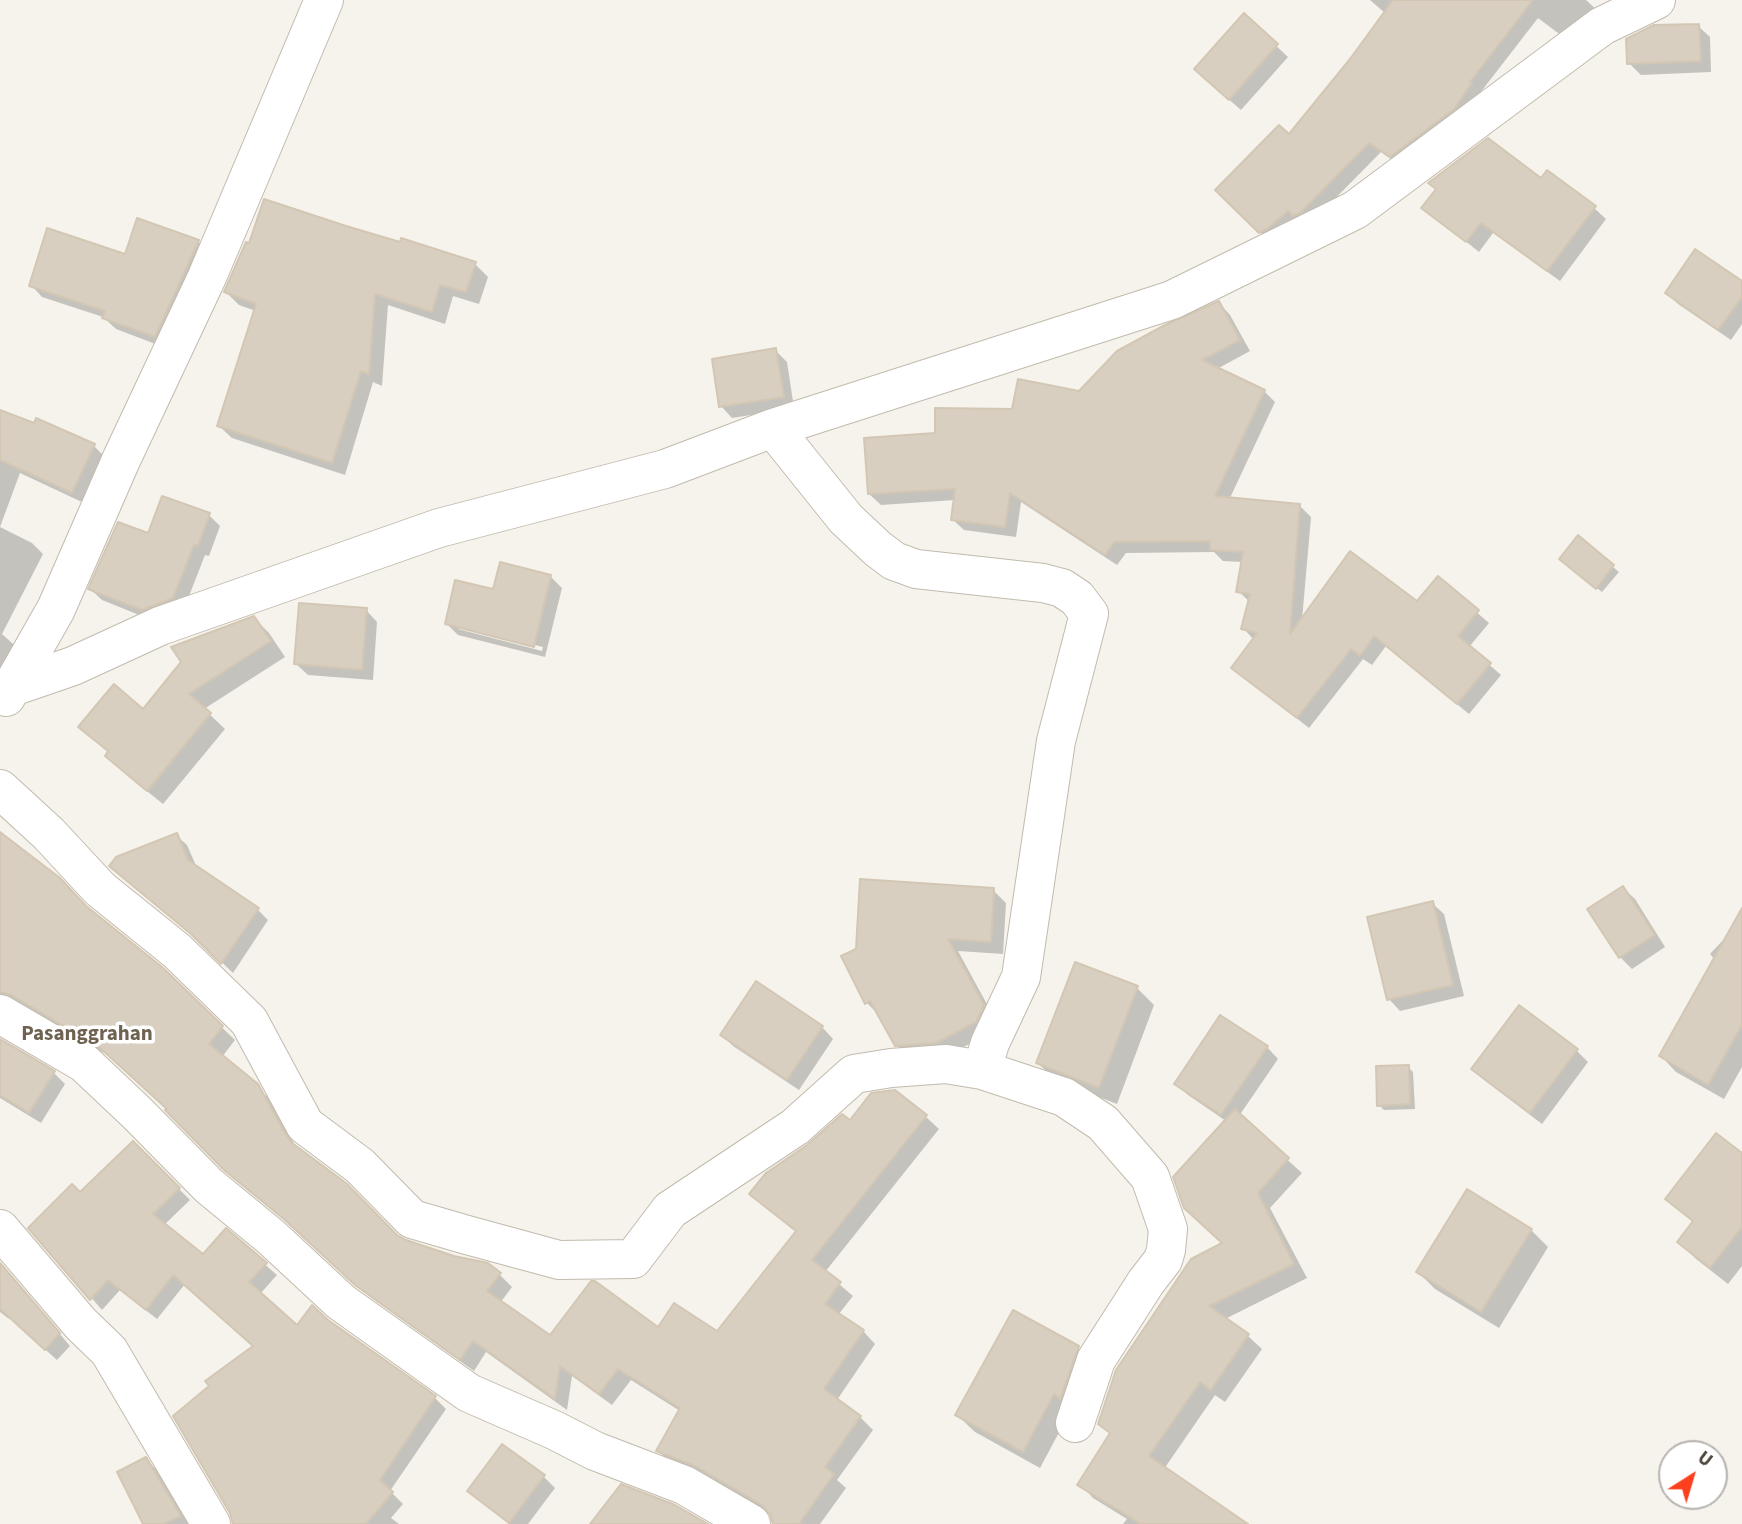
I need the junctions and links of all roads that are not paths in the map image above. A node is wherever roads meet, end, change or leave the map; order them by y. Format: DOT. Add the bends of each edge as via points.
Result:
graph roads {
  1 [pos="324,0"];
  2 [pos="1656,0"];
  3 [pos="773,428"];
  4 [pos="6,697"];
  5 [pos="0,789"];
  6 [pos="0,1014"];
  7 [pos="982,1070"];
  8 [pos="0,1229"];
  9 [pos="1075,1423"];
  10 [pos="211,1524"];
  11 [pos="751,1524"];
  1 -- 4 [label="street" via="207,277 56,609"];
  2 -- 3 [label="street" via="1602,26 1355,210 1172,300"];
  3 -- 4 [label="street" via="665,469 439,528 160,626"];
  3 -- 7 [label="street" via="846,519 894,561 916,569 1062,588 1089,614 1056,741 1021,976"];
  5 -- 7 [label="street" via="100,889 177,951 249,1021 305,1125 360,1166 412,1219 467,1235 559,1260 633,1259 670,1210 795,1127 854,1074 946,1064"];
  6 -- 11 [label="street" via="83,1063 209,1186 341,1302 469,1393 595,1451 684,1485"];
  7 -- 9 [label="street" via="1064,1097 1103,1123 1150,1177 1168,1229 1163,1260 1096,1360"];
  8 -- 10 [label="street" via="109,1351"];
}
